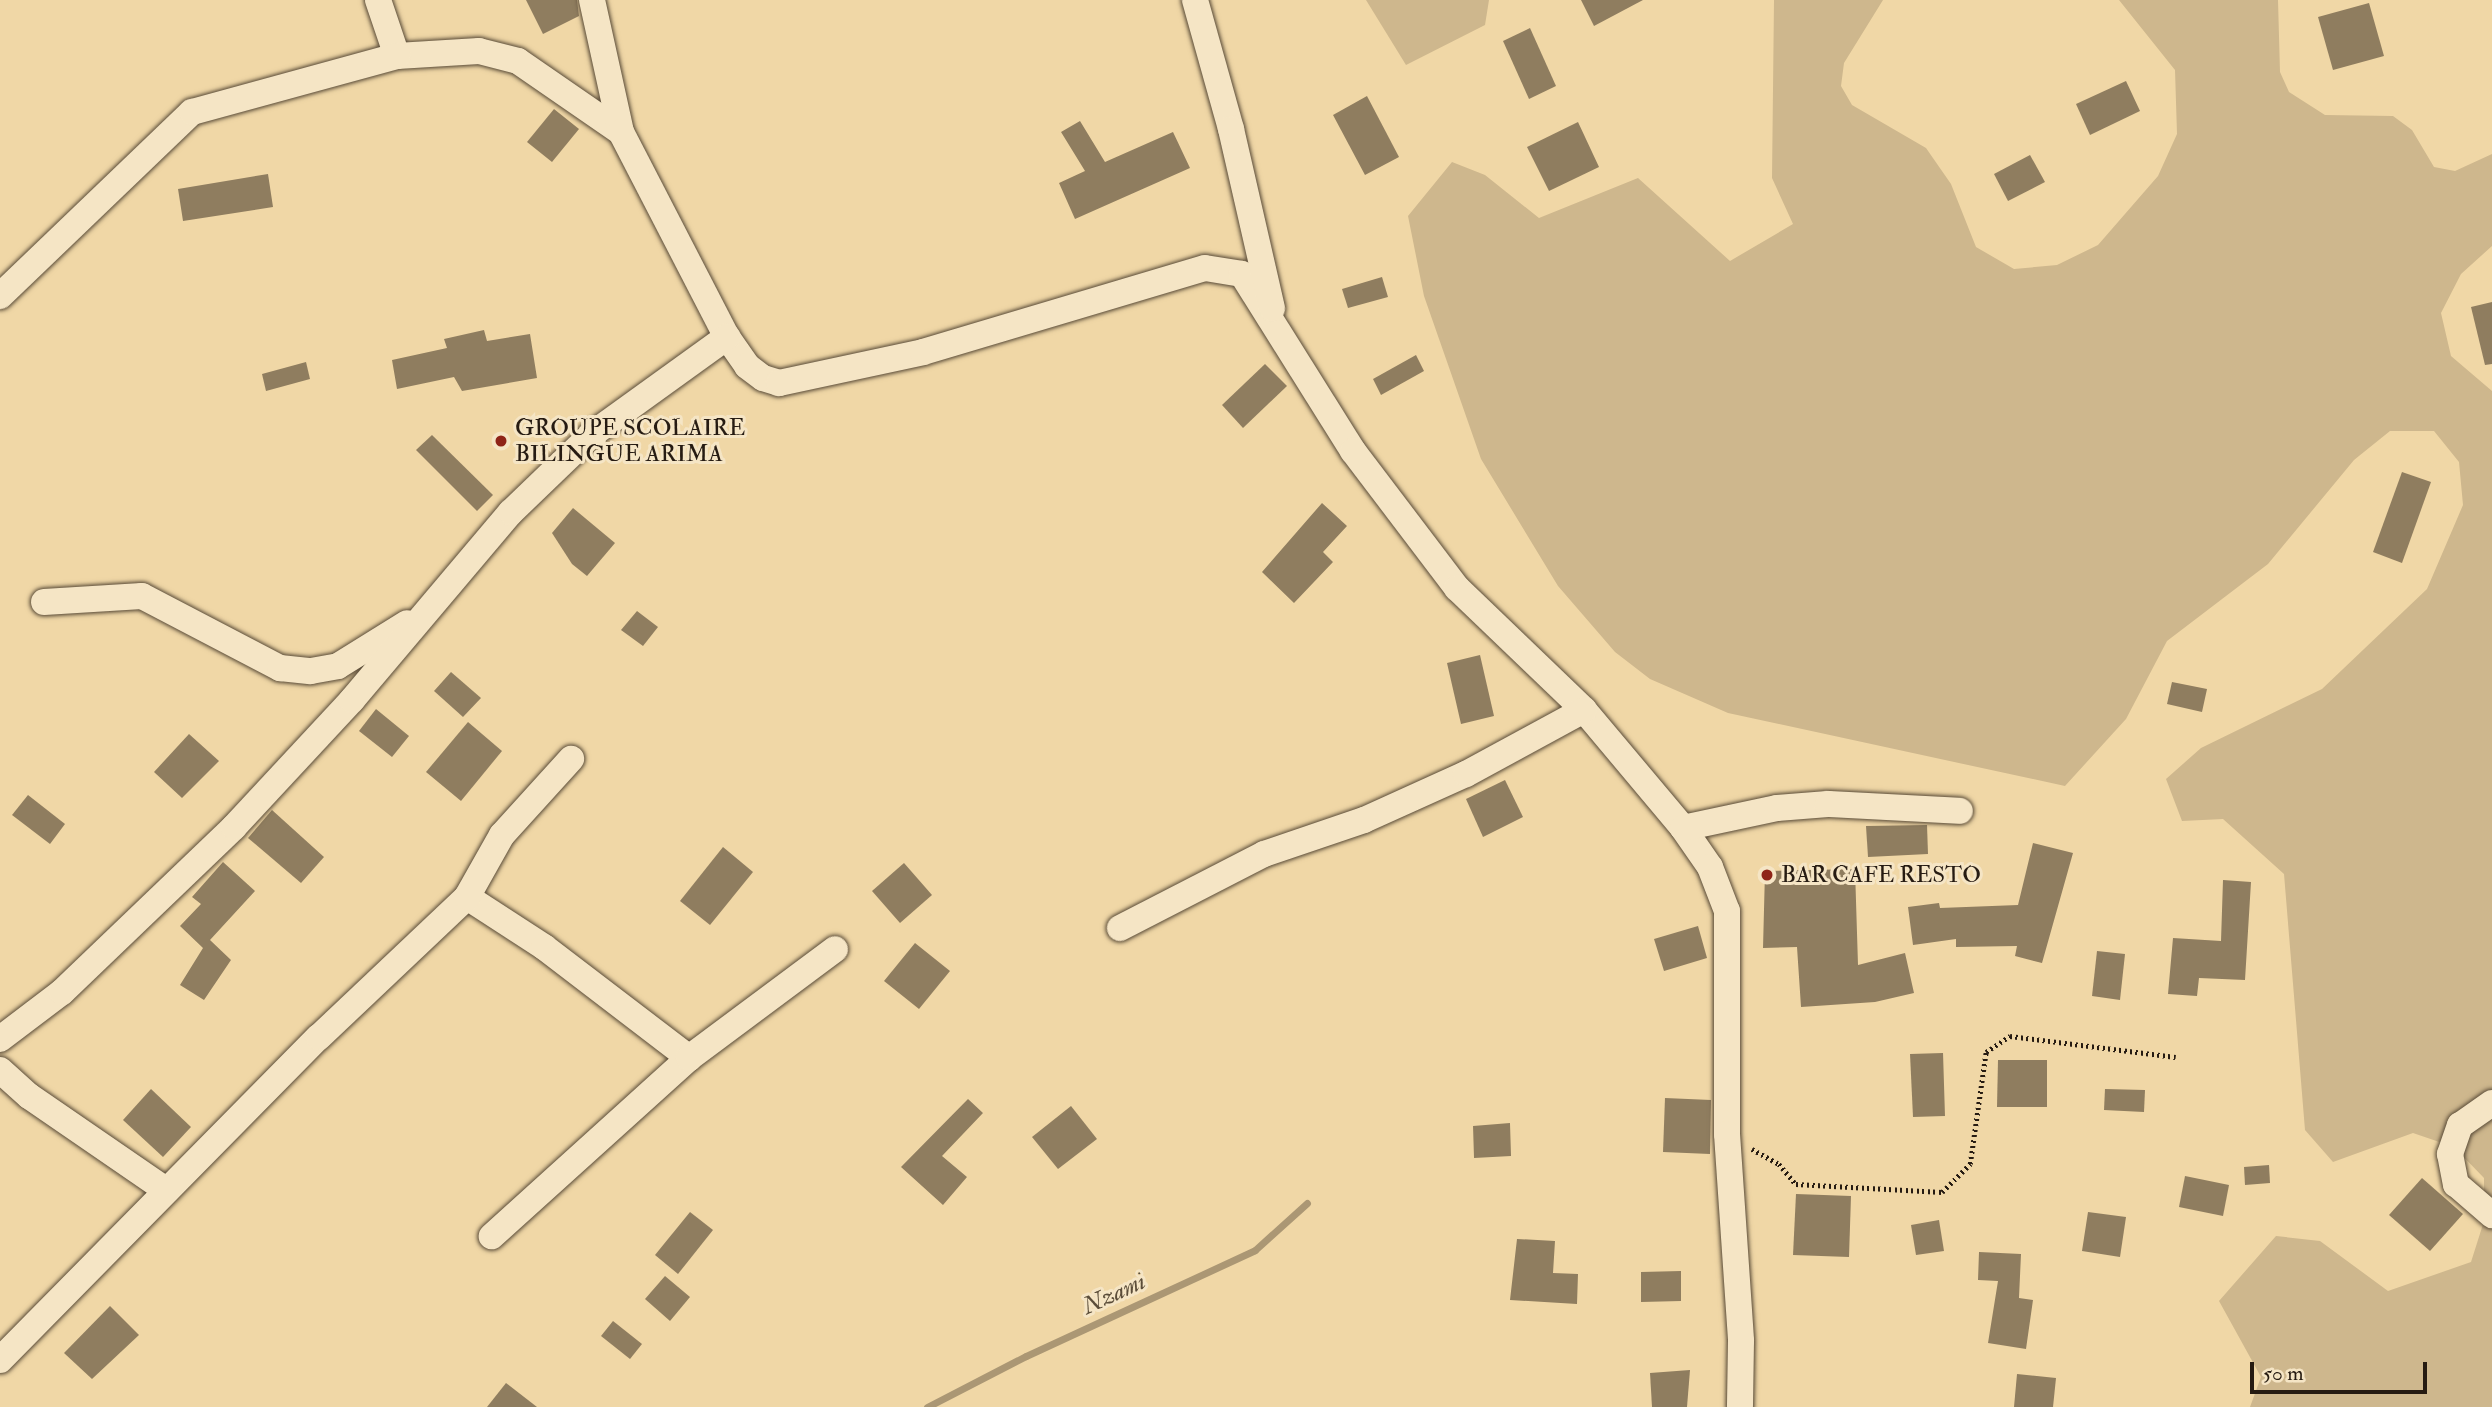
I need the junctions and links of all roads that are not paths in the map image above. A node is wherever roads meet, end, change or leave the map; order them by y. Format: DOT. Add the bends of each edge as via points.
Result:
graph roads {
  1 [pos="378,0"];
  2 [pos="592,0"];
  3 [pos="1195,0"];
  4 [pos="397,56"];
  5 [pos="621,132"];
  6 [pos="0,296"];
  7 [pos="1275,323"];
  8 [pos="727,337"];
  9 [pos="44,603"];
  10 [pos="426,611"];
  11 [pos="1584,710"];
  12 [pos="571,759"];
  13 [pos="1960,811"];
  14 [pos="1683,828"];
  15 [pos="467,897"];
  16 [pos="1120,928"];
  17 [pos="835,948"];
  18 [pos="0,1039"];
  19 [pos="689,1058"];
  20 [pos="0,1070"];
  21 [pos="2492,1103"];
  22 [pos="166,1191"];
  23 [pos="2492,1215"];
  24 [pos="492,1236"];
  25 [pos="0,1360"];
  26 [pos="1740,1407"];
  1 -- 4 [label="street"];
  2 -- 5 [label="street"];
  3 -- 7 [label="street" via="1231,129"];
  4 -- 5 [label="street" via="480,51 518,61"];
  4 -- 6 [label="street" via="192,112"];
  5 -- 8 [label="street"];
  7 -- 8 [label="street" via="1242,274 1205,268 923,352 779,383 747,366"];
  7 -- 11 [label="street" via="1353,451 1457,588"];
  8 -- 10 [label="street" via="592,435 511,512"];
  9 -- 10 [label="street" via="142,596 280,668 311,671 338,666"];
  10 -- 18 [label="street" via="352,700 234,827 62,992"];
  11 -- 14 [label="street"];
  11 -- 16 [label="street" via="1466,774 1364,820 1264,854"];
  12 -- 15 [label="street" via="502,835"];
  13 -- 14 [label="street" via="1828,804 1777,808"];
  14 -- 26 [label="street" via="1710,867 1727,911 1727,1134 1741,1341"];
  15 -- 19 [label="street" via="544,947"];
  15 -- 22 [label="street"];
  17 -- 19 [label="street"];
  19 -- 24 [label="street"];
  20 -- 22 [label="street" via="29,1096"];
  21 -- 23 [label="street" via="2460,1125 2450,1154 2456,1184"];
  22 -- 25 [label="street"];
}
